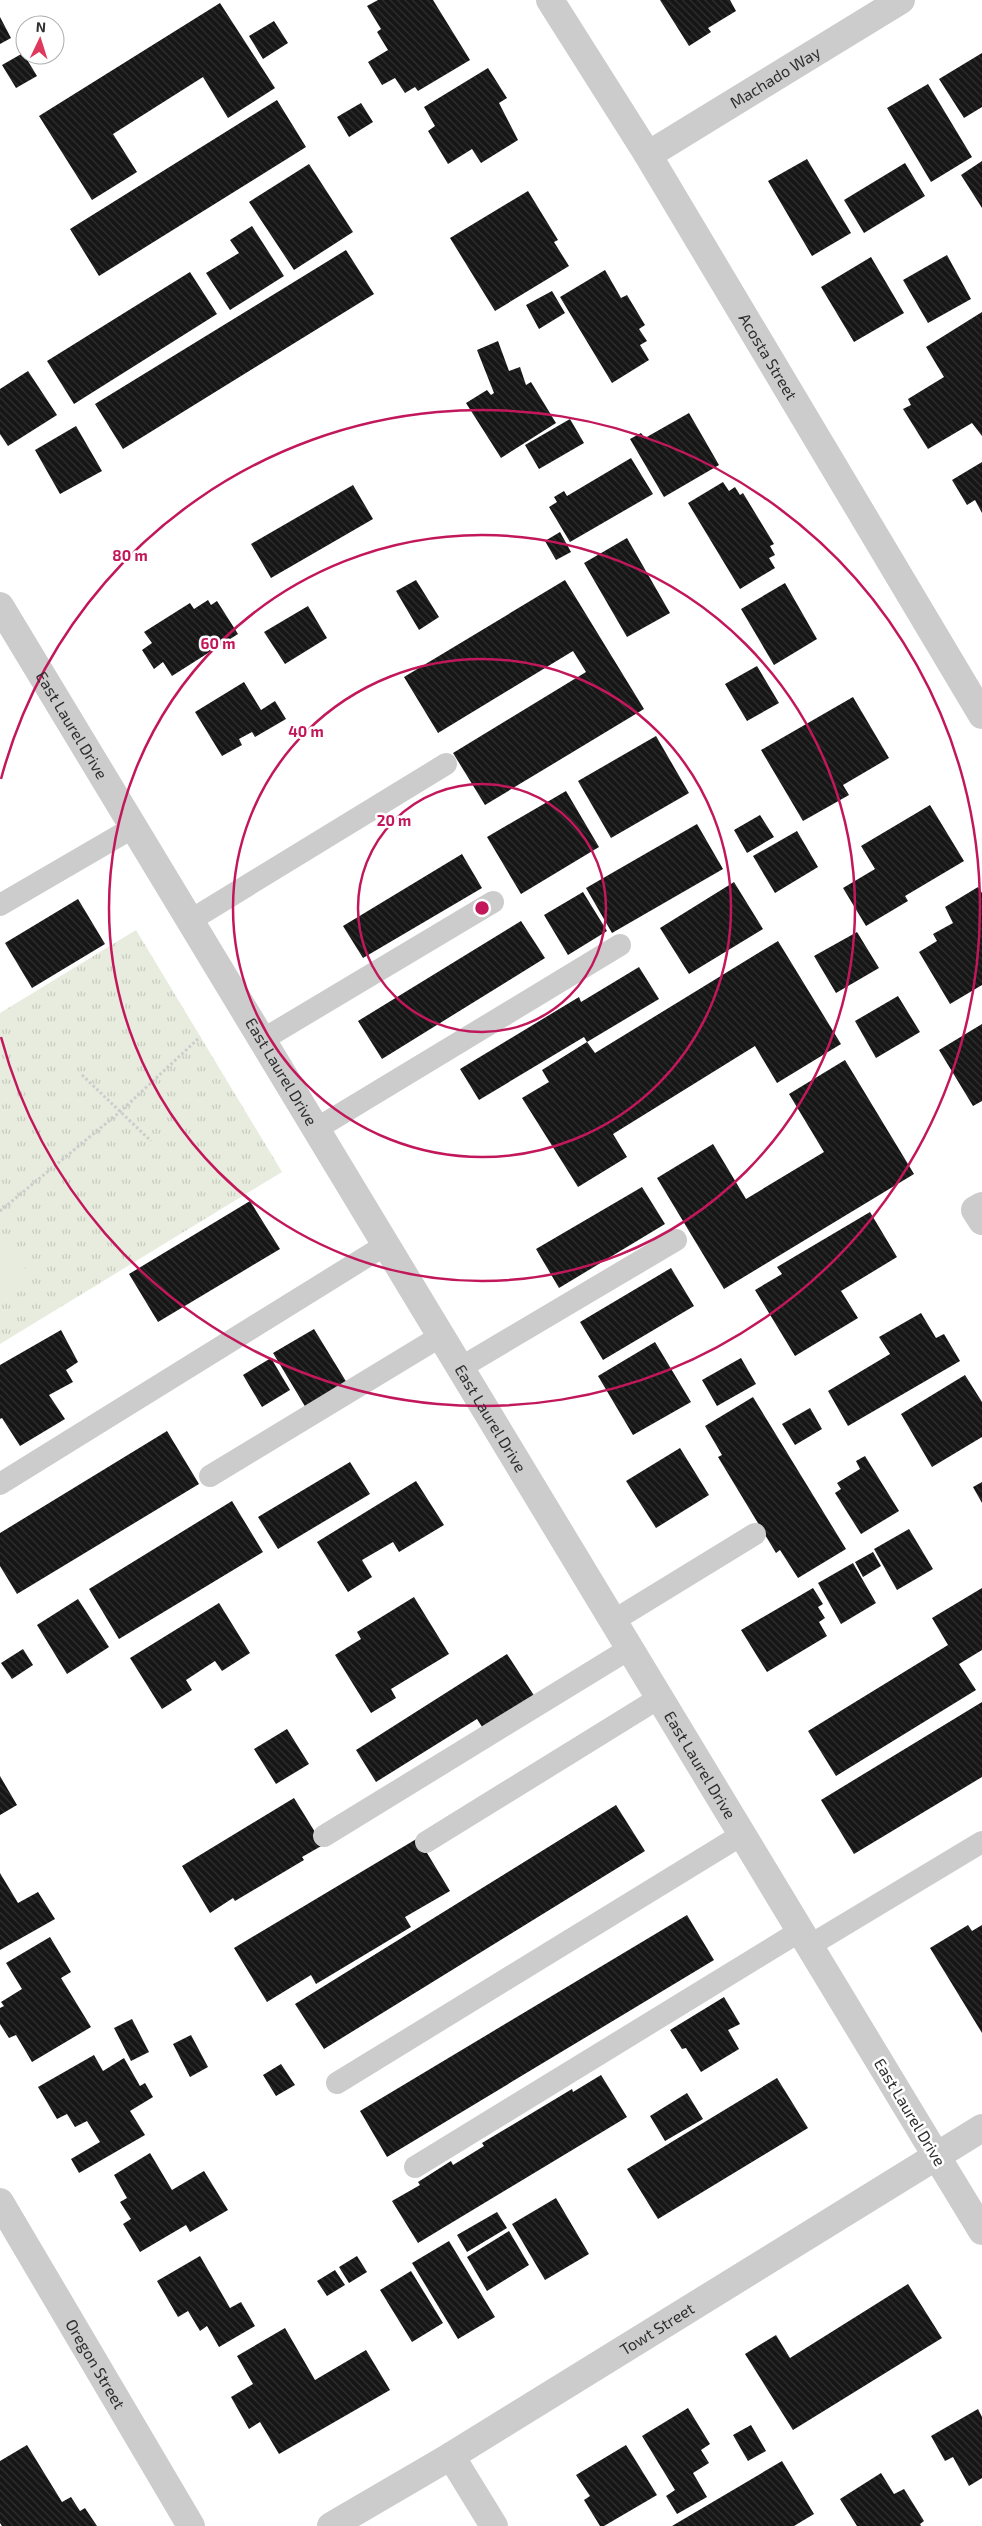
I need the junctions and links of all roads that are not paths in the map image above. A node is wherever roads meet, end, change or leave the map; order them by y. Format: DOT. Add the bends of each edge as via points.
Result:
graph roads {
  1 [pos="550,0"];
  2 [pos="901,0"];
  3 [pos="648,156"];
  4 [pos="0,606"];
  5 [pos="982,715"];
  6 [pos="446,764"];
  7 [pos="134,827"];
  8 [pos="493,902"];
  9 [pos="0,905"];
  10 [pos="191,920"];
  11 [pos="620,945"];
  12 [pos="262,1040"];
  13 [pos="316,1129"];
  14 [pos="676,1240"];
  15 [pos="387,1244"];
  16 [pos="440,1336"];
  17 [pos="460,1368"];
  18 [pos="210,1476"];
  19 [pos="0,1484"];
  20 [pos="755,1534"];
  21 [pos="613,1621"];
  22 [pos="629,1649"];
  23 [pos="660,1698"];
  24 [pos="742,1834"];
  25 [pos="324,1836"];
  26 [pos="426,1842"];
  27 [pos="982,1842"];
  28 [pos="805,1939"];
  29 [pos="337,2084"];
  30 [pos="982,2128"];
  31 [pos="937,2157"];
  32 [pos="415,2167"];
  33 [pos="0,2202"];
  34 [pos="982,2231"];
  35 [pos="451,2456"];
  36 [pos="191,2526"];
  37 [pos="331,2526"];
  38 [pos="494,2526"];
  1 -- 3 [label="street, Acosta Street"];
  2 -- 3 [label="street, Machado Way"];
  3 -- 5 [label="street, Acosta Street"];
  4 -- 7 [label="street, East Laurel Drive"];
  6 -- 10 [label="lane"];
  7 -- 9 [label="lane"];
  7 -- 10 [label="street, East Laurel Drive"];
  8 -- 12 [label="lane"];
  10 -- 12 [label="street, East Laurel Drive"];
  11 -- 13 [label="lane"];
  12 -- 13 [label="street, East Laurel Drive"];
  13 -- 15 [label="street, East Laurel Drive"];
  14 -- 17 [label="lane"];
  15 -- 16 [label="street, East Laurel Drive"];
  15 -- 19 [label="lane"];
  16 -- 17 [label="street, East Laurel Drive"];
  16 -- 18 [label="lane"];
  17 -- 21 [label="street, East Laurel Drive"];
  20 -- 21 [label="lane"];
  21 -- 22 [label="street, East Laurel Drive"];
  22 -- 23 [label="street, East Laurel Drive"];
  22 -- 25 [label="lane"];
  23 -- 24 [label="street, East Laurel Drive"];
  23 -- 26 [label="lane"];
  24 -- 28 [label="street, East Laurel Drive"];
  24 -- 29 [label="lane"];
  27 -- 28 [label="lane"];
  28 -- 31 [label="street, East Laurel Drive"];
  28 -- 32 [label="lane"];
  30 -- 31 [label="street, Towt Street"];
  31 -- 34 [label="street, East Laurel Drive"];
  31 -- 35 [label="street, Towt Street"];
  33 -- 36 [label="street, Oregon Street"];
  35 -- 37 [label="street, Towt Street"];
  35 -- 38 [label="street"];
}
